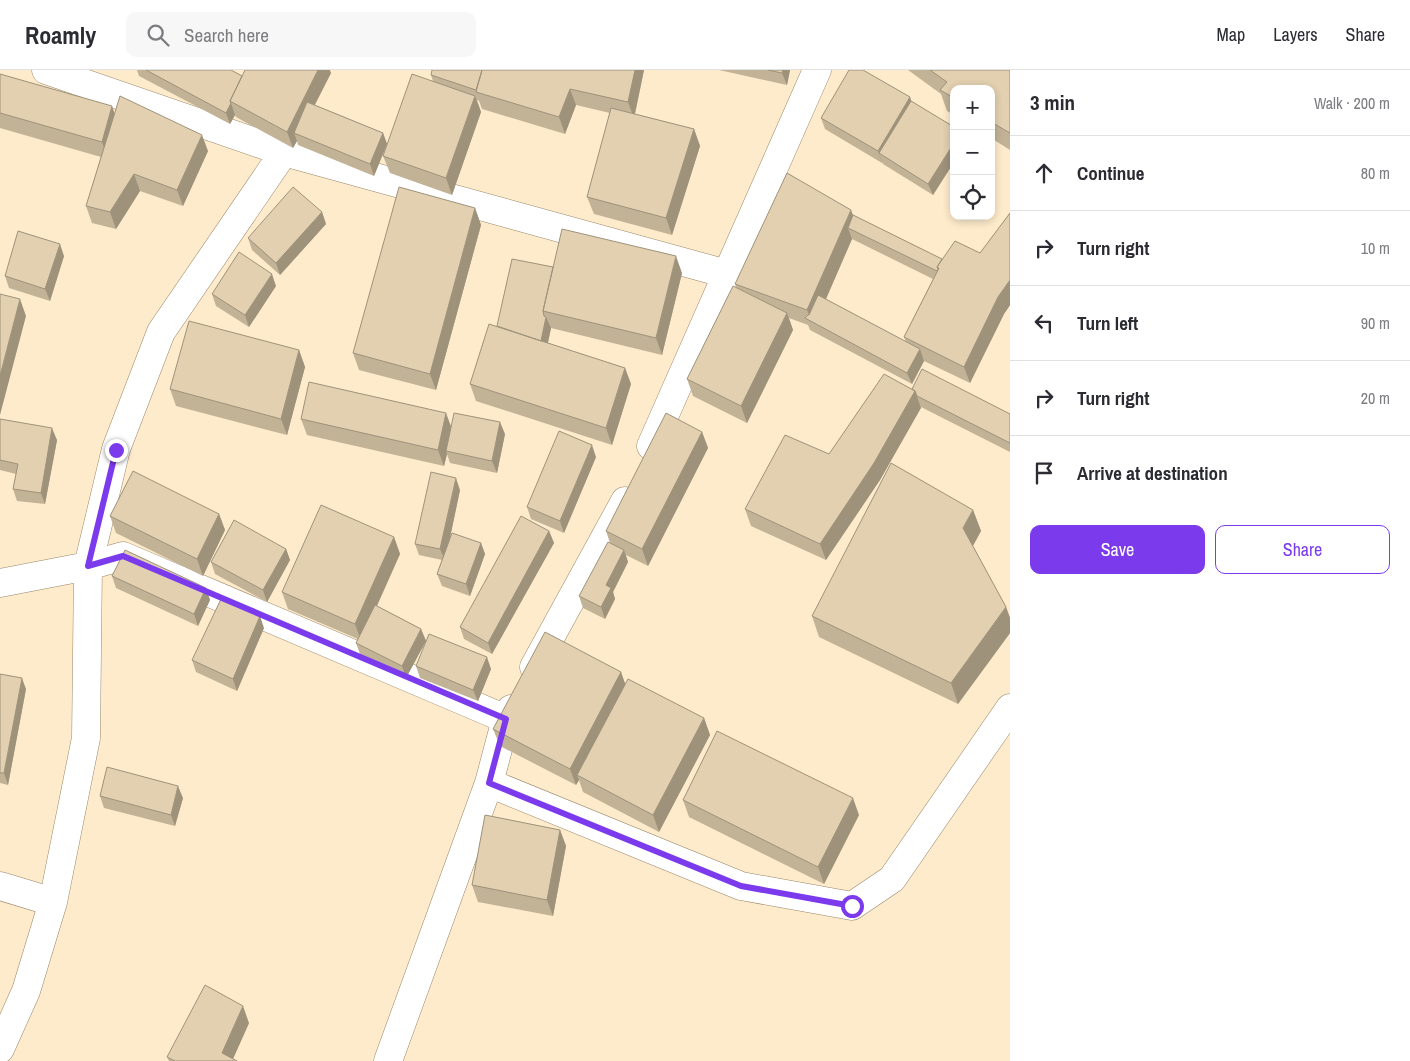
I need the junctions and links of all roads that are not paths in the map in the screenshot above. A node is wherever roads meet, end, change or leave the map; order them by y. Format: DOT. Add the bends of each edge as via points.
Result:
graph roads {
  1 [pos="46,70"];
  2 [pos="816,70"];
  3 [pos="284,152"];
  4 [pos="727,274"];
  5 [pos="88,566"];
  6 [pos="0,583"];
  7 [pos="1010,708"];
  8 [pos="506,719"];
  9 [pos="489,783"];
  10 [pos="0,886"];
  11 [pos="53,902"];
  12 [pos="0,1049"];
  13 [pos="388,1061"];
  1 -- 3 [label="street"];
  2 -- 4 [label="street"];
  3 -- 4 [label="street"];
  3 -- 5 [label="street" via="161,332 116,450"];
  4 -- 8 [label="street" via="640,471"];
  5 -- 6 [label="street"];
  5 -- 8 [label="street" via="123,556"];
  5 -- 11 [label="street" via="86,738"];
  7 -- 9 [label="street" via="892,879 852,906 741,886"];
  8 -- 9 [label="street"];
  9 -- 13 [label="street"];
  10 -- 11 [label="street"];
  11 -- 12 [label="street" via="26,991"];
}
